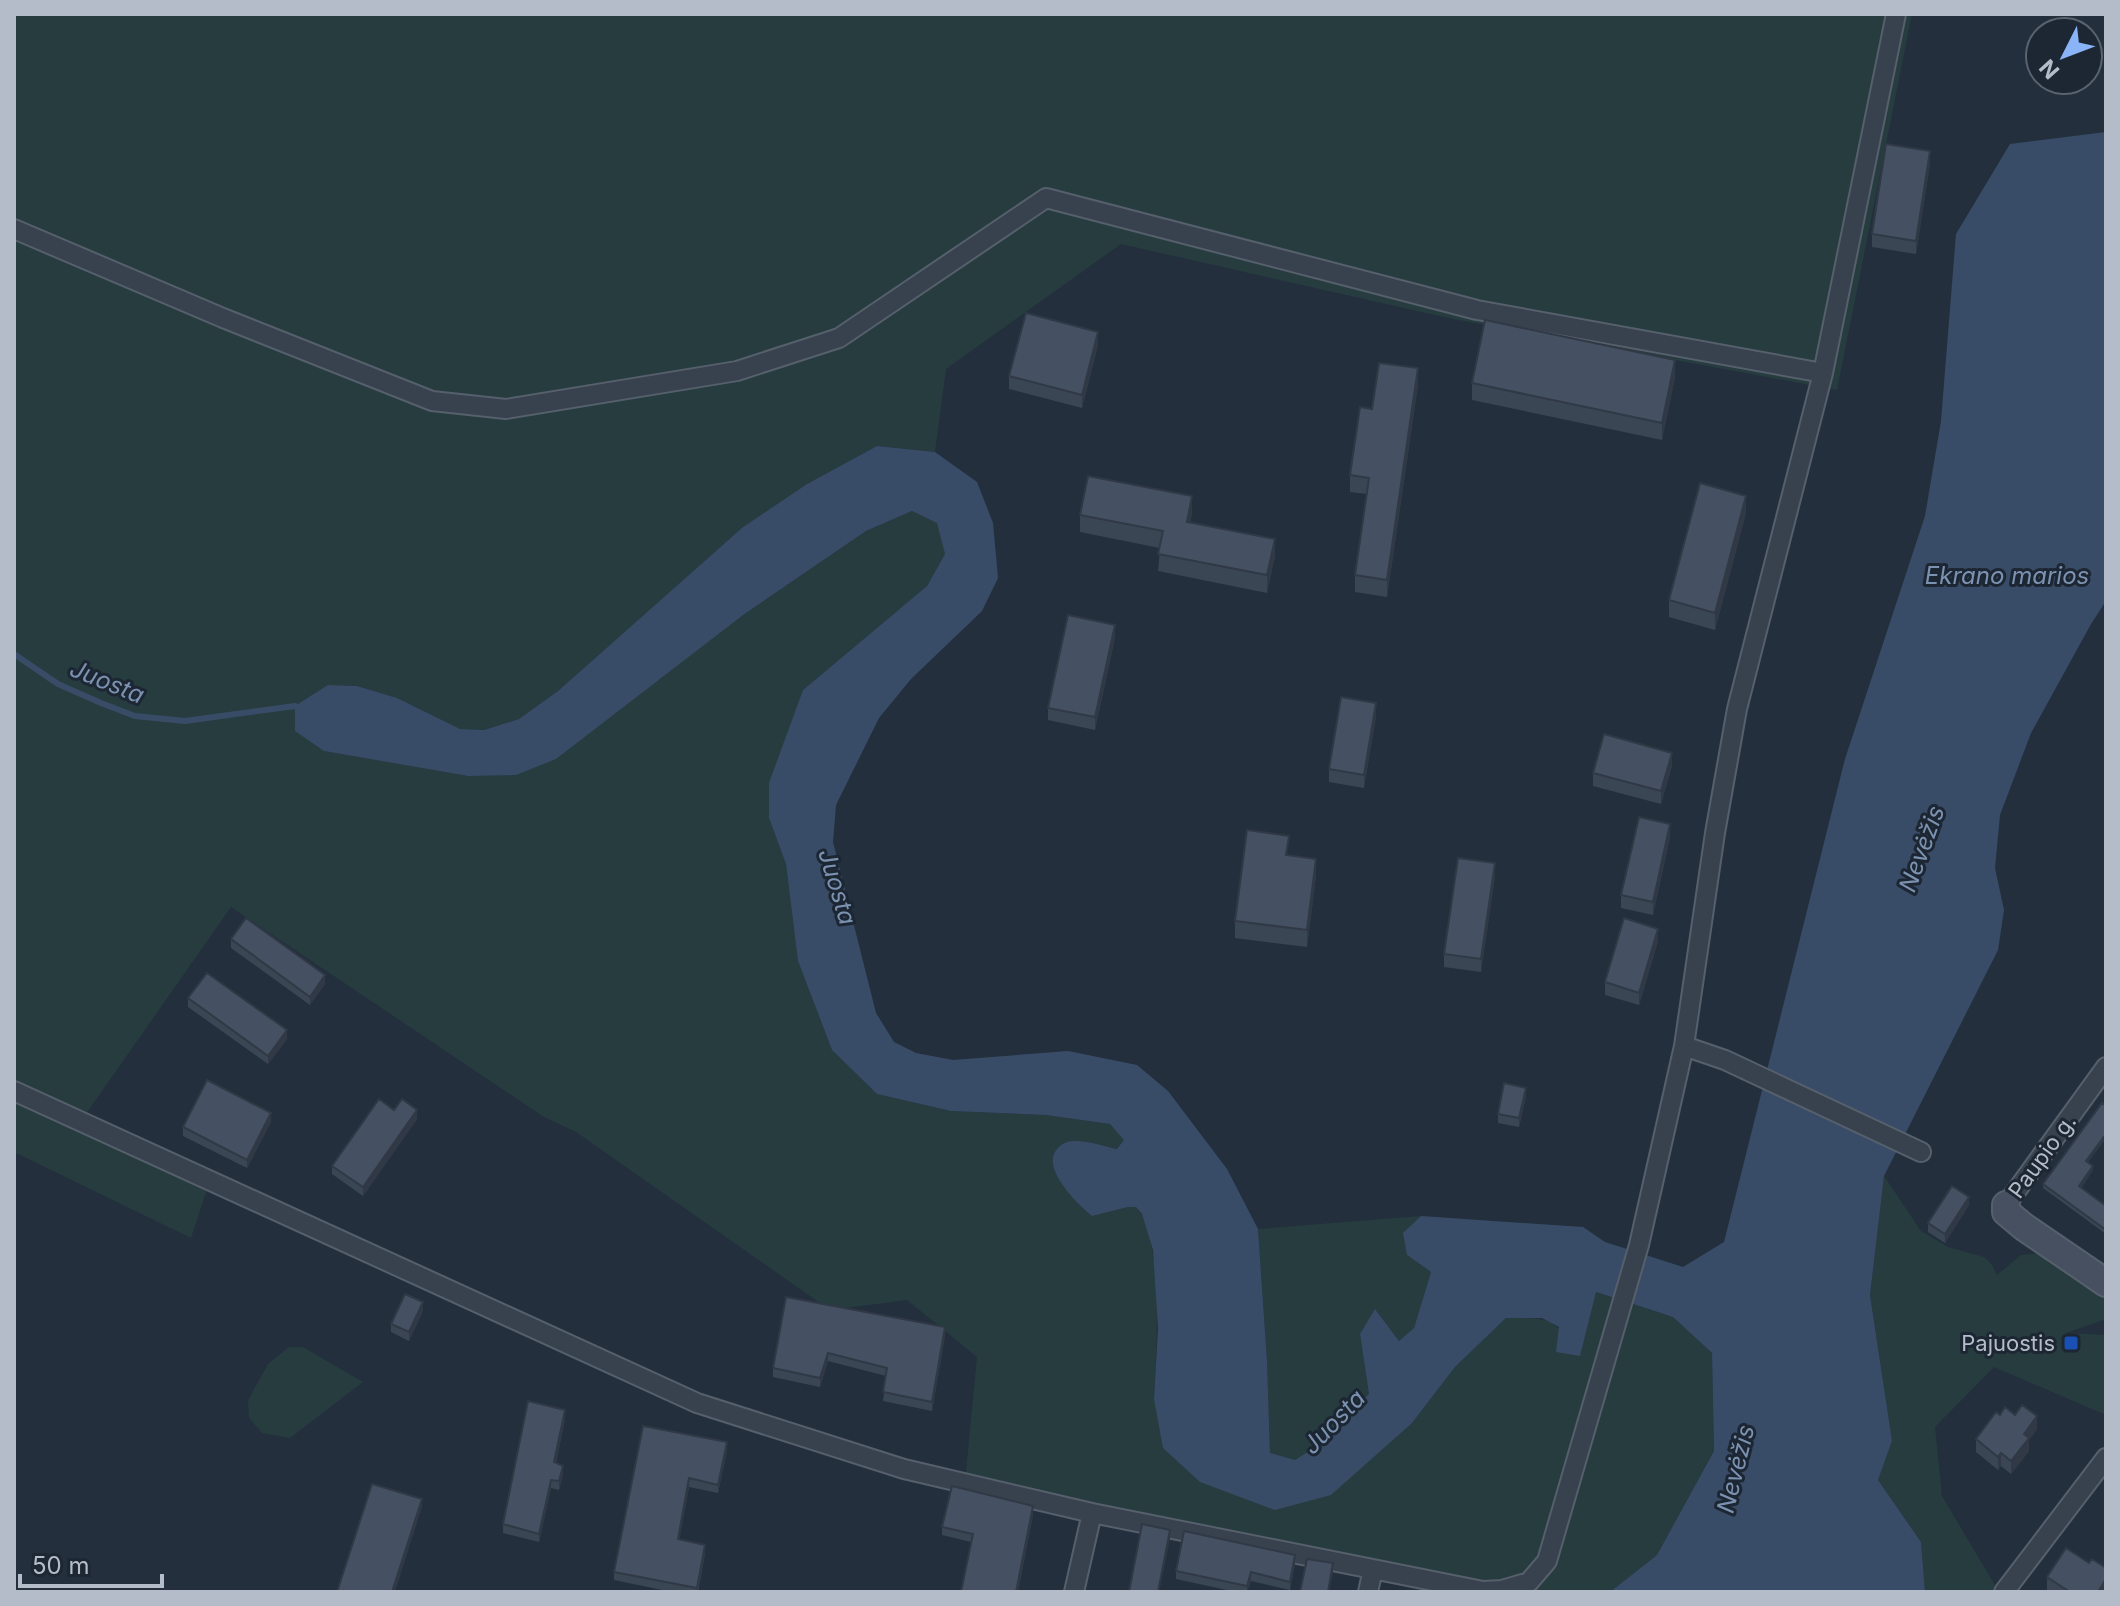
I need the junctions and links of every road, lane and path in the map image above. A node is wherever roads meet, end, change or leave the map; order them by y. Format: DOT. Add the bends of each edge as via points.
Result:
graph roads {
  1 [pos="1896,14"];
  2 [pos="14,229"];
  3 [pos="1823,373"];
  4 [pos="1684,1046"];
  5 [pos="2106,1067"];
  6 [pos="14,1091"];
  7 [pos="1921,1152"];
  8 [pos="2006,1205"];
  9 [pos="2106,1283"];
  10 [pos="2106,1458"];
  11 [pos="1092,1513"];
  12 [pos="1373,1569"];
  13 [pos="1074,1592"];
  14 [pos="1368,1592"];
  15 [pos="2004,1592"];
  1 -- 3 [label="street"];
  2 -- 3 [label="street" via="432,401 506,409 737,371 839,338 1046,198 1477,310"];
  3 -- 4 [label="street" via="1737,709"];
  4 -- 7 [label="street"];
  4 -- 12 [label="street" via="1622,1310 1547,1561 1529,1582 1483,1591"];
  5 -- 8 [label="street, Paupio g."];
  6 -- 11 [label="street" via="697,1403 904,1469"];
  8 -- 9 [label="main road" via="2006,1212 2024,1227"];
  10 -- 15 [label="street"];
  11 -- 12 [label="street"];
  11 -- 13 [label="street"];
  12 -- 14 [label="street"];
}
